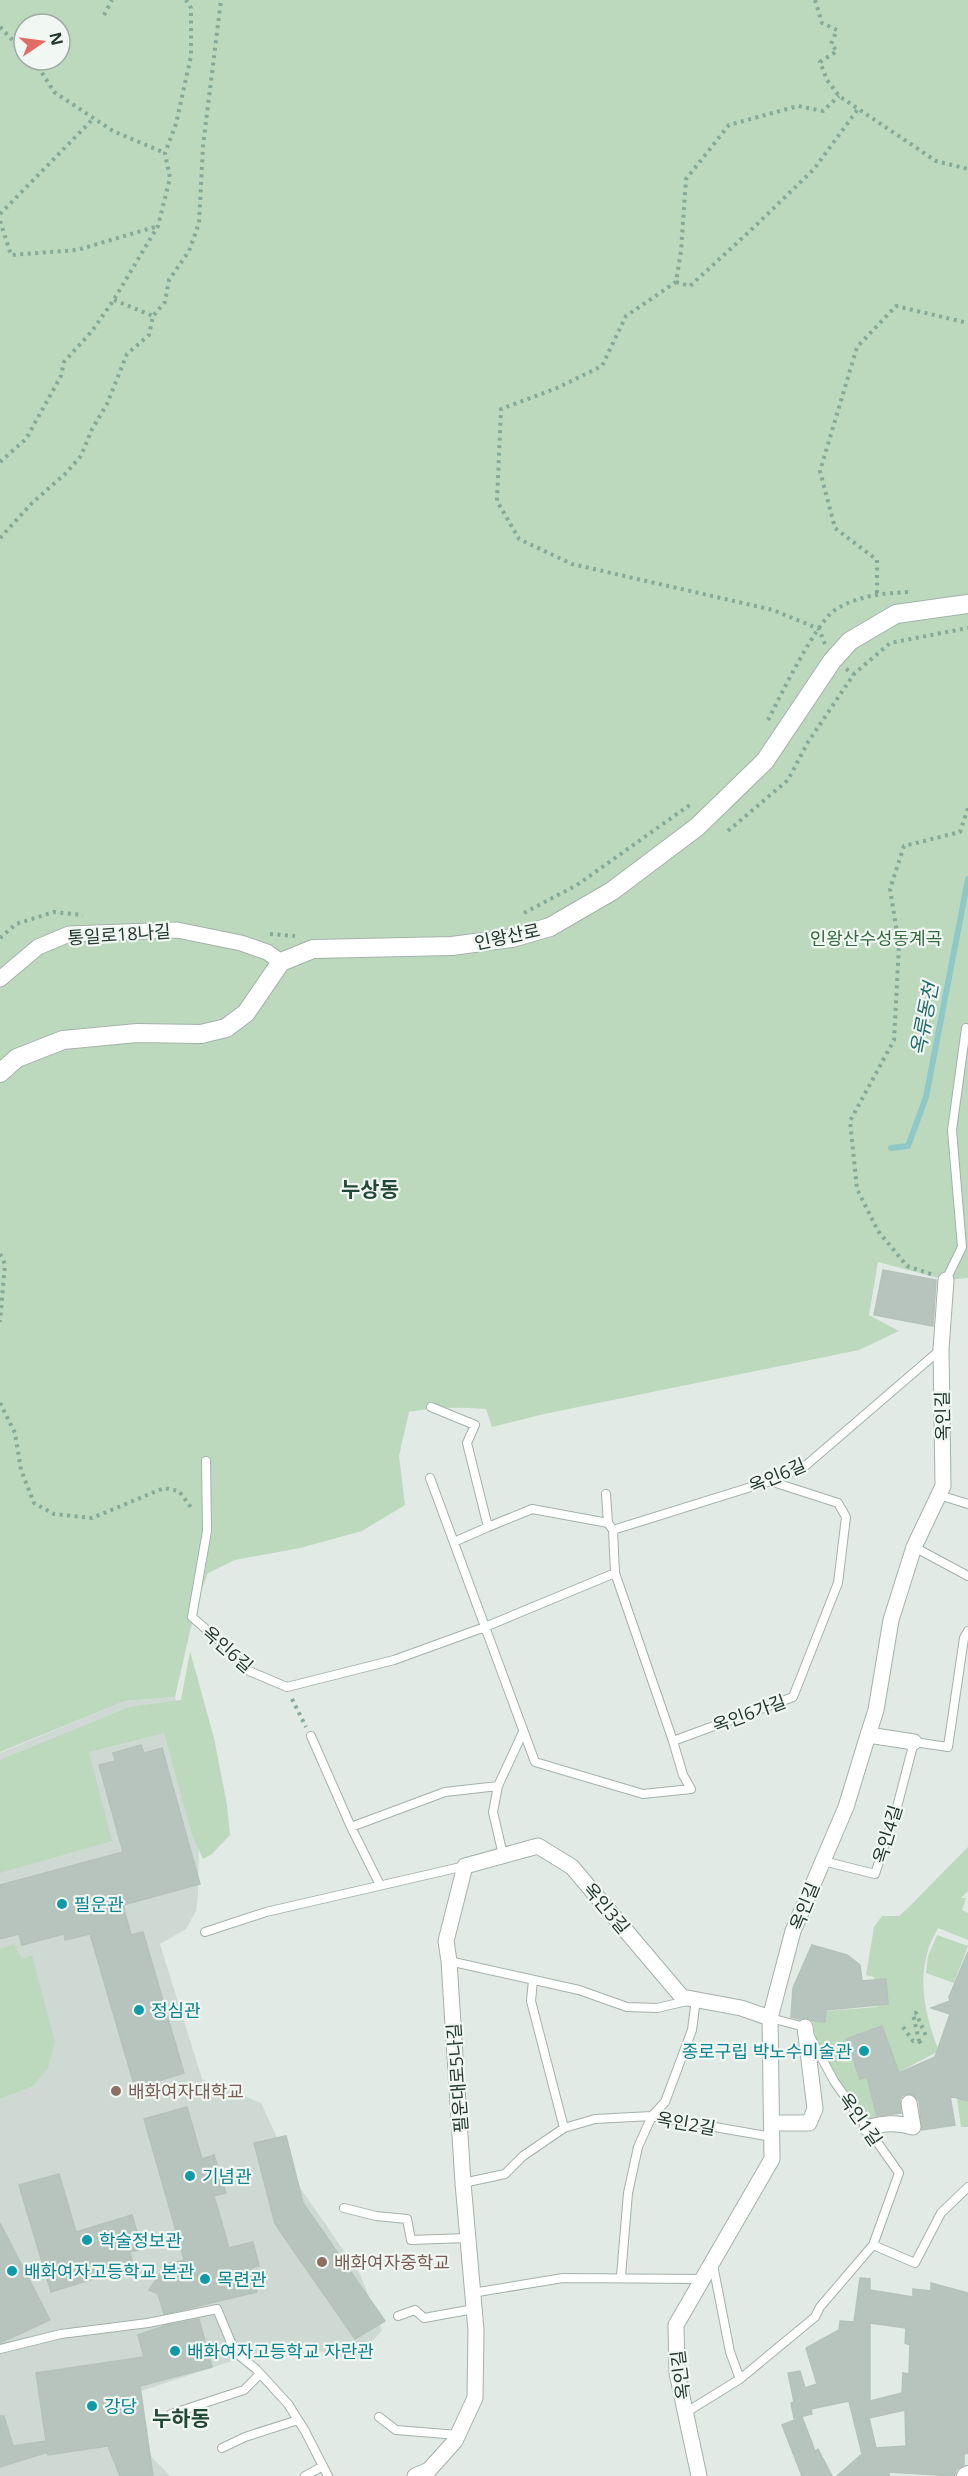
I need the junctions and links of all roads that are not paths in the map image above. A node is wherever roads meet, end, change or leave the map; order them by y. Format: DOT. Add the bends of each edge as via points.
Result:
graph roads {
  1 [pos="968,604"];
  2 [pos="281,962"];
  3 [pos="0,979"];
  4 [pos="968,1031"];
  5 [pos="0,1073"];
  6 [pos="946,1280"];
  7 [pos="941,1349"];
  8 [pos="431,1407"];
  9 [pos="206,1461"];
  10 [pos="430,1478"];
  11 [pos="770,1481"];
  12 [pos="606,1494"];
  13 [pos="939,1495"];
  14 [pos="968,1503"];
  15 [pos="608,1523"];
  16 [pos="488,1527"];
  17 [pos="613,1530"];
  18 [pos="454,1542"];
  19 [pos="914,1547"];
  20 [pos="615,1573"];
  21 [pos="968,1576"];
  22 [pos="485,1627"];
  23 [pos="968,1630"];
  24 [pos="523,1732"];
  25 [pos="868,1735"];
  26 [pos="311,1736"];
  27 [pos="674,1741"];
  28 [pos="914,1742"];
  29 [pos="498,1786"];
  30 [pos="351,1827"];
  31 [pos="503,1855"];
  32 [pos="823,1861"];
  33 [pos="465,1866"];
  34 [pos="380,1886"];
  35 [pos="205,1932"];
  36 [pos="449,1961"];
  37 [pos="533,1980"];
  38 [pos="696,1999"];
  39 [pos="770,2018"];
  40 [pos="805,2027"];
  41 [pos="909,2103"];
  42 [pos="652,2116"];
  43 [pos="564,2128"];
  44 [pos="867,2128"];
  45 [pos="772,2130"];
  46 [pos="463,2183"];
  47 [pos="968,2187"];
  48 [pos="344,2208"];
  49 [pos="467,2238"];
  50 [pos="873,2245"];
  51 [pos="712,2261"];
  52 [pos="621,2276"];
  53 [pos="702,2279"];
  54 [pos="472,2293"];
  55 [pos="474,2309"];
  56 [pos="398,2316"];
  57 [pos="0,2349"];
  58 [pos="260,2374"];
  59 [pos="740,2379"];
  60 [pos="685,2413"];
  61 [pos="171,2414"];
  62 [pos="379,2417"];
  63 [pos="298,2420"];
  64 [pos="458,2435"];
  65 [pos="222,2448"];
  66 [pos="323,2466"];
  67 [pos="304,2476"];
  68 [pos="328,2476"];
  69 [pos="415,2476"];
  70 [pos="699,2476"];
  1 -- 2 [label="street, 인왕산로" via="896,614 850,641 832,661 765,761 698,827 612,891 550,927 512,938 452,946 313,949"];
  2 -- 3 [label="street, 통일로18나길" via="267,952 241,943 177,930 69,934 38,947"];
  2 -- 5 [label="street" via="246,1013 226,1028 201,1034 137,1033 63,1040 17,1058"];
  4 -- 6 [label="lane" via="966,1028 952,1130 962,1247"];
  6 -- 7 [label="street, 옥인길"];
  7 -- 11 [label="lane, 옥인6길" via="804,1467"];
  7 -- 13 [label="street, 옥인길" via="943,1486"];
  8 -- 16 [label="lane" via="475,1425 466,1443"];
  9 -- 22 [label="lane, 옥인6길" via="207,1530 192,1617 249,1671 287,1687 394,1660"];
  10 -- 18 [label="lane"];
  11 -- 17 [label="lane, 옥인6길"];
  11 -- 27 [label="lane, 옥인6가길" via="838,1503 846,1517 838,1582 793,1697"];
  12 -- 15 [label="lane"];
  13 -- 14 [label="lane"];
  13 -- 19 [label="street, 옥인길"];
  15 -- 16 [label="lane" via="532,1509"];
  15 -- 17 [label="lane"];
  16 -- 18 [label="lane"];
  17 -- 20 [label="lane"];
  18 -- 22 [label="lane"];
  19 -- 21 [label="lane"];
  19 -- 25 [label="street, 옥인길" via="891,1620"];
  20 -- 22 [label="lane"];
  20 -- 27 [label="lane"];
  22 -- 24 [label="lane"];
  23 -- 28 [label="lane" via="948,1747"];
  24 -- 27 [label="lane" via="535,1762 643,1794 691,1789"];
  24 -- 29 [label="lane"];
  25 -- 28 [label="street"];
  25 -- 32 [label="street, 옥인길" via="846,1807"];
  26 -- 30 [label="lane"];
  28 -- 32 [label="lane, 옥인4길" via="875,1874"];
  29 -- 30 [label="lane" via="445,1792"];
  29 -- 31 [label="lane" via="493,1812"];
  30 -- 34 [label="lane"];
  31 -- 33 [label="street, 옥인3길"];
  31 -- 38 [label="street, 옥인3길" via="538,1846 572,1867 682,1997"];
  32 -- 39 [label="street, 옥인길" via="793,1931"];
  33 -- 34 [label="lane, 옥인3길"];
  33 -- 36 [label="street, 필운대로5나길" via="446,1941"];
  34 -- 35 [label="lane, 옥인3길" via="266,1911"];
  36 -- 37 [label="lane, 옥인3길"];
  36 -- 46 [label="street, 필운대로5나길"];
  37 -- 38 [label="lane, 옥인3길" via="579,1990 627,2007 657,2008"];
  37 -- 43 [label="lane" via="531,2001"];
  38 -- 39 [label="street, 옥인3길"];
  38 -- 42 [label="lane" via="692,2030 673,2082 665,2102"];
  39 -- 40 [label="lane"];
  39 -- 45 [label="street, 옥인길"];
  40 -- 44 [label="lane, 옥인1길" via="834,2081"];
  40 -- 45 [label="street" via="815,2109 809,2123"];
  41 -- 44 [label="street" via="913,2127 884,2123"];
  42 -- 43 [label="lane, 옥인2길" via="595,2119"];
  42 -- 45 [label="lane, 옥인2길"];
  42 -- 52 [label="lane" via="638,2147 628,2193"];
  43 -- 46 [label="lane, 옥인2길" via="523,2156 505,2174"];
  44 -- 50 [label="lane, 옥인1길" via="899,2173"];
  45 -- 51 [label="street, 옥인길" via="772,2159"];
  46 -- 49 [label="street, 필운대로5나길"];
  47 -- 50 [label="lane" via="941,2213 915,2263"];
  48 -- 49 [label="lane" via="407,2219 411,2240"];
  49 -- 54 [label="street, 필운대로5나길"];
  50 -- 59 [label="lane, 옥인1길" via="815,2317"];
  51 -- 53 [label="street, 옥인길"];
  51 -- 59 [label="lane" via="730,2352"];
  52 -- 53 [label="lane"];
  52 -- 54 [label="lane" via="563,2278"];
  53 -- 60 [label="street, 옥인길" via="676,2325 677,2373"];
  54 -- 55 [label="street, 필운대로5나길"];
  55 -- 56 [label="lane" via="424,2318 415,2310"];
  55 -- 64 [label="street, 필운대로5나길" via="475,2398"];
  57 -- 58 [label="lane" via="62,2334 217,2309 236,2352"];
  58 -- 61 [label="lane" via="244,2390"];
  58 -- 63 [label="lane"];
  59 -- 60 [label="lane, 옥인1길"];
  60 -- 70 [label="street, 옥인길"];
  62 -- 64 [label="lane" via="396,2430"];
  63 -- 65 [label="lane"];
  63 -- 66 [label="lane"];
  64 -- 69 [label="street, 필운대로5나길" via="429,2470"];
  66 -- 67 [label="lane"];
  66 -- 68 [label="lane"];
}
